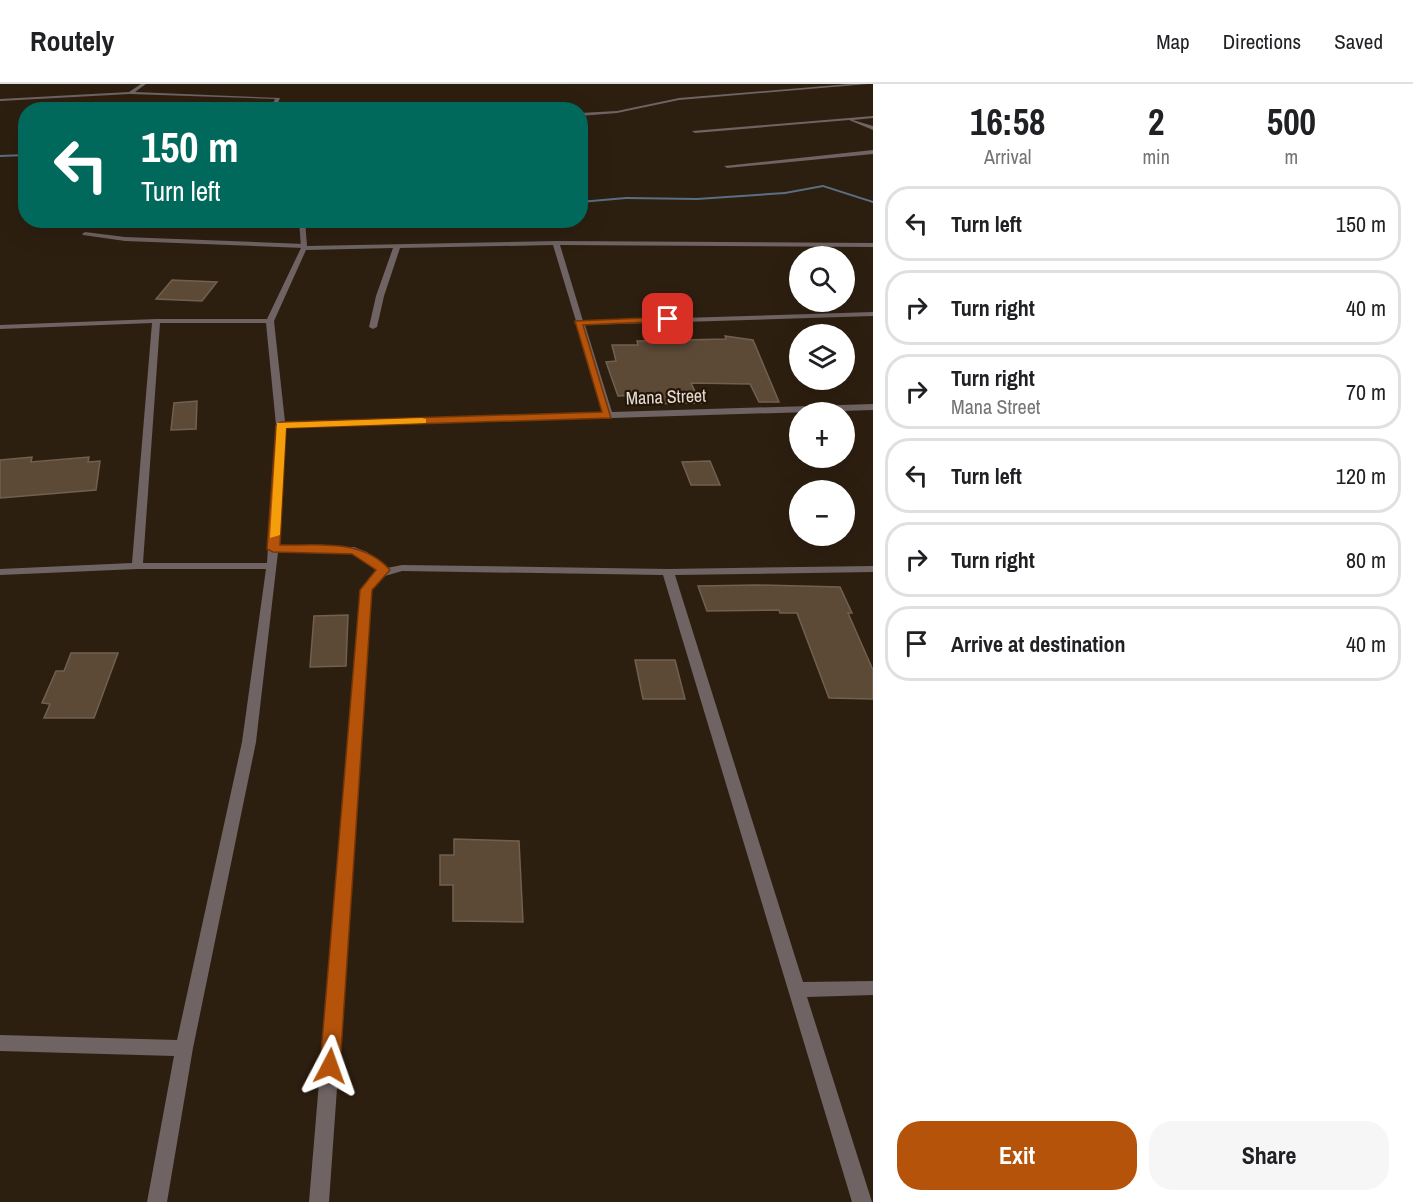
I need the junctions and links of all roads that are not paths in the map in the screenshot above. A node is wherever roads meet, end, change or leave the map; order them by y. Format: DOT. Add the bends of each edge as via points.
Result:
graph roads {
  1 [pos="144,84"];
  2 [pos="866,84"];
  3 [pos="130,93"];
  4 [pos="0,100"];
  5 [pos="276,102"];
  6 [pos="588,114"];
  7 [pos="873,117"];
  8 [pos="846,119"];
  9 [pos="873,128"];
  10 [pos="695,131"];
  11 [pos="873,152"];
  12 [pos="727,166"];
  13 [pos="303,228"];
  14 [pos="85,234"];
  15 [pos="556,243"];
  16 [pos="873,245"];
  17 [pos="397,246"];
  18 [pos="304,247"];
  19 [pos="873,314"];
  20 [pos="156,321"];
  21 [pos="270,321"];
  22 [pos="578,323"];
  23 [pos="0,327"];
  24 [pos="373,327"];
  25 [pos="873,407"];
  26 [pos="608,415"];
  27 [pos="281,425"];
  28 [pos="273,549"];
  29 [pos="137,566"];
  30 [pos="272,566"];
  31 [pos="873,569"];
  32 [pos="383,570"];
  33 [pos="0,572"];
  34 [pos="668,572"];
  35 [pos="873,988"];
  36 [pos="796,990"];
  37 [pos="0,1043"];
  38 [pos="184,1048"];
  39 [pos="156,1202"];
  40 [pos="319,1202"];
  41 [pos="862,1202"];
  1 -- 3 [label="street"];
  2 -- 6 [label="street" via="680,99"];
  3 -- 4 [label="street"];
  3 -- 5 [label="street" via="278,98"];
  7 -- 8 [label="street"];
  8 -- 9 [label="street"];
  8 -- 10 [label="street"];
  11 -- 12 [label="street"];
  13 -- 18 [label="street"];
  14 -- 18 [label="street"];
  15 -- 16 [label="street"];
  15 -- 17 [label="street"];
  15 -- 22 [label="street"];
  17 -- 18 [label="street"];
  17 -- 24 [label="street"];
  18 -- 21 [label="street"];
  19 -- 22 [label="street"];
  20 -- 21 [label="street"];
  20 -- 23 [label="street"];
  20 -- 29 [label="street"];
  21 -- 27 [label="street"];
  22 -- 26 [label="street"];
  25 -- 26 [label="street, Mana Street"];
  26 -- 27 [label="street, Mana Street"];
  27 -- 28 [label="street"];
  28 -- 30 [label="street"];
  28 -- 32 [label="street" via="354,550"];
  29 -- 30 [label="street"];
  29 -- 33 [label="street"];
  30 -- 38 [label="street" via="249,742"];
  31 -- 34 [label="street"];
  32 -- 34 [label="street"];
  32 -- 40 [label="street" via="366,590"];
  34 -- 36 [label="street"];
  35 -- 36 [label="street"];
  36 -- 41 [label="street"];
  37 -- 38 [label="street"];
  38 -- 39 [label="street"];
}
